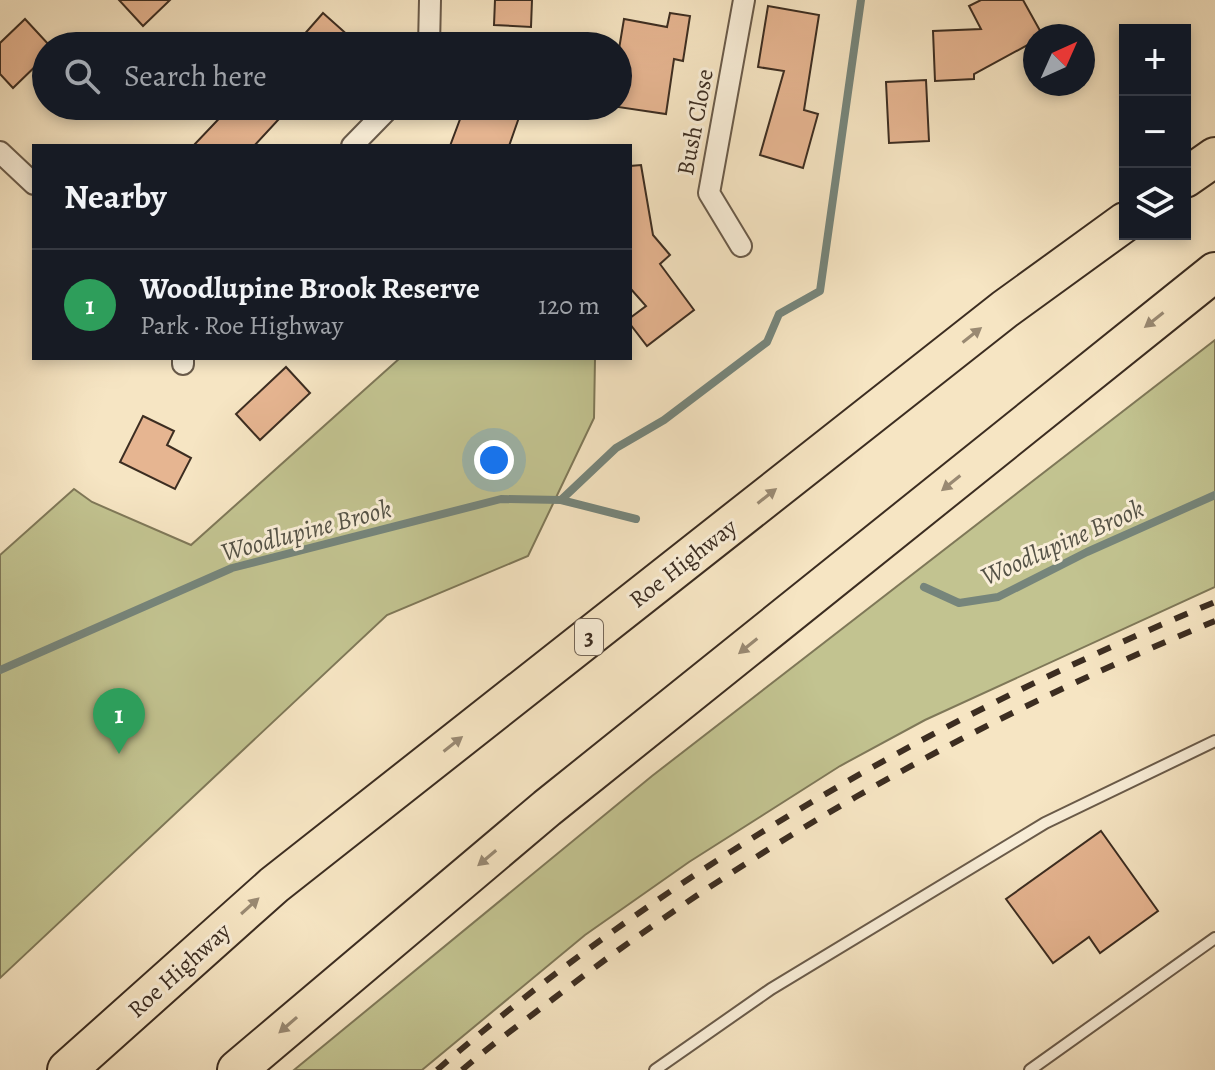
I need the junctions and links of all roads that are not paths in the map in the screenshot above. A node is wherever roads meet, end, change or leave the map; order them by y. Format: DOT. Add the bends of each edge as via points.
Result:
graph roads {
  1 [pos="430,0"];
  2 [pos="744,0"];
  3 [pos="429,32"];
  4 [pos="377,120"];
  5 [pos="354,144"];
  6 [pos="0,152"];
  7 [pos="1215,157"];
  8 [pos="1191,174"];
  9 [pos="32,182"];
  10 [pos="1119,226"];
  11 [pos="741,246"];
  12 [pos="1215,272"];
  13 [pos="1215,741"];
  14 [pos="1215,938"];
  15 [pos="67,1070"];
  16 [pos="237,1070"];
  17 [pos="655,1070"];
  18 [pos="1030,1070"];
  1 -- 3 [label="street"];
  2 -- 11 [label="street, Bush Close" via="709,193"];
  4 -- 5 [label="street"];
  6 -- 9 [label="street"];
  7 -- 8 [label="highway"];
  15 -- 10 [label="highway, Roe Highway / 3, one-way" via="274,885 1005,309"];
  12 -- 16 [label="highway, one-way" via="547,808"];
  13 -- 17 [label="lane" via="1045,823 771,989"];
  14 -- 18 [label="lane"];
}
